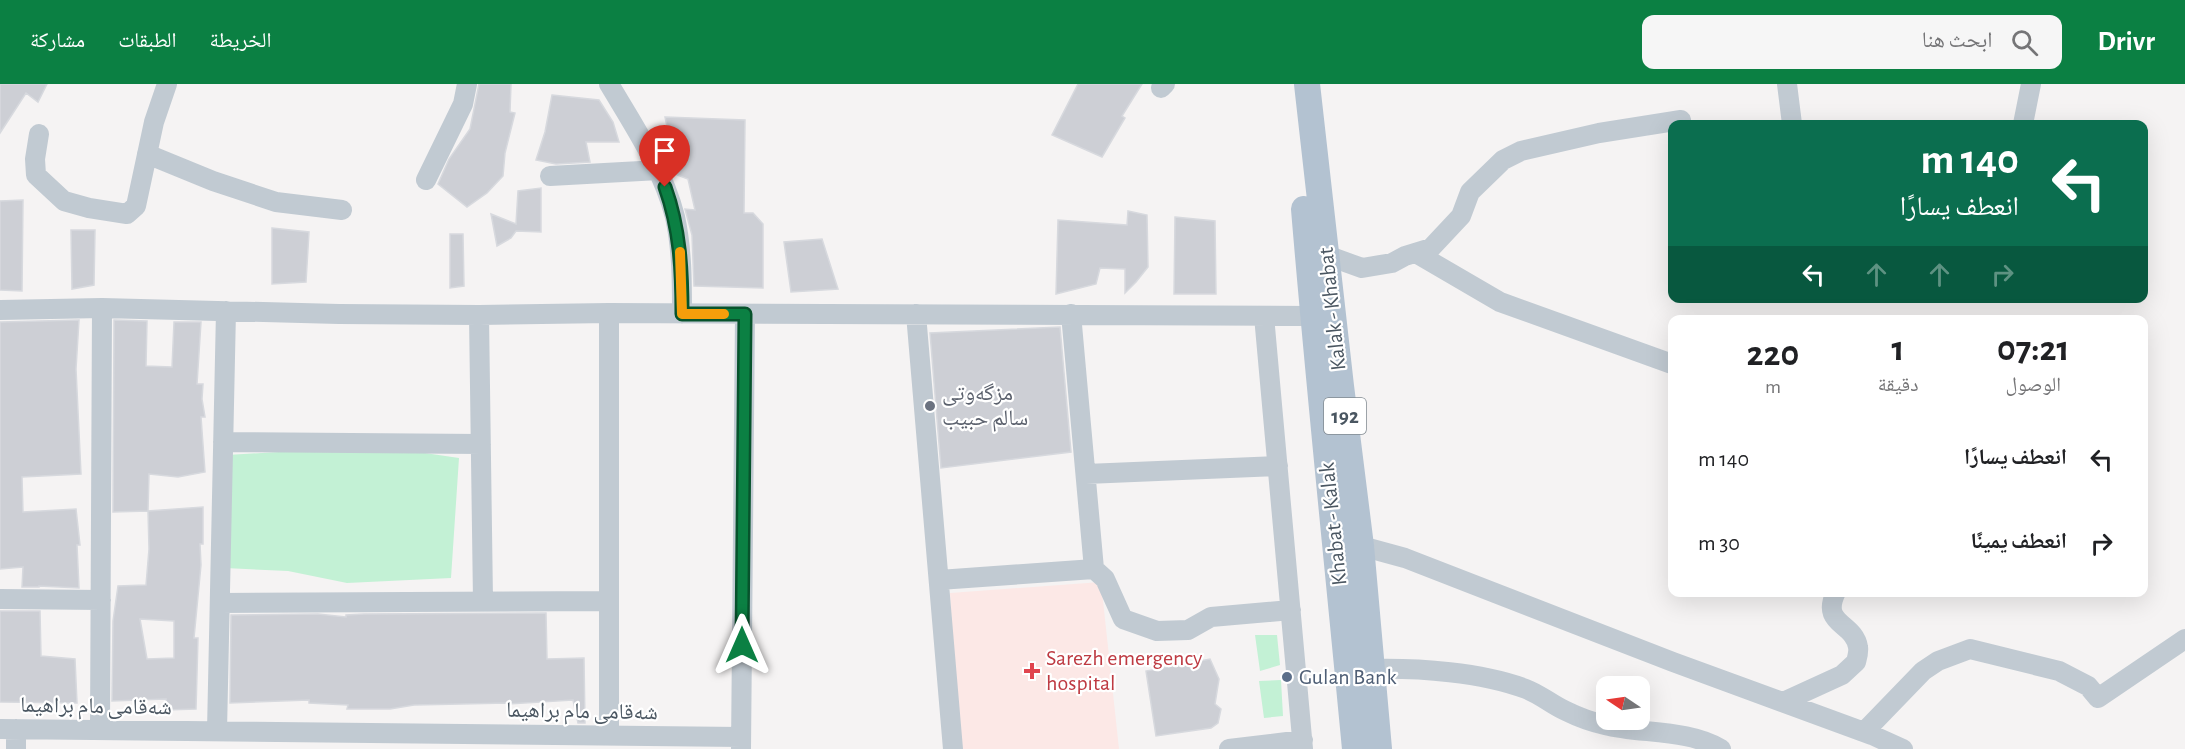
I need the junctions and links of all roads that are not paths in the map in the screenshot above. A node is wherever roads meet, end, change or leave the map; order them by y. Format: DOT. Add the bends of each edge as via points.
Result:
graph roads {
  1 [pos="167,84"];
  2 [pos="467,84"];
  3 [pos="609,84"];
  4 [pos="1290,84"];
  5 [pos="1307,84"];
  6 [pos="1787,84"];
  7 [pos="2031,84"];
  8 [pos="1792,120"];
  9 [pos="2024,120"];
  10 [pos="1668,122"];
  11 [pos="39,134"];
  12 [pos="147,154"];
  13 [pos="659,170"];
  14 [pos="550,176"];
  15 [pos="426,180"];
  16 [pos="342,210"];
  17 [pos="1416,253"];
  18 [pos="1326,255"];
  19 [pos="102,308"];
  20 [pos="0,309"];
  21 [pos="226,311"];
  22 [pos="609,313"];
  23 [pos="682,314"];
  24 [pos="745,314"];
  25 [pos="916,314"];
  26 [pos="1071,314"];
  27 [pos="479,315"];
  28 [pos="1264,316"];
  29 [pos="1313,316"];
  30 [pos="1668,363"];
  31 [pos="223,442"];
  32 [pos="481,444"];
  33 [pos="1278,466"];
  34 [pos="1086,474"];
  35 [pos="1362,546"];
  36 [pos="1094,569"];
  37 [pos="939,580"];
  38 [pos="1834,597"];
  39 [pos="0,599"];
  40 [pos="101,600"];
  41 [pos="483,601"];
  42 [pos="609,601"];
  43 [pos="220,603"];
  44 [pos="1291,610"];
  45 [pos="2185,639"];
  46 [pos="1372,669"];
  47 [pos="1783,702"];
  48 [pos="8,729"];
  49 [pos="100,729"];
  50 [pos="217,731"];
  51 [pos="1864,732"];
  52 [pos="609,735"];
  53 [pos="255,740"];
  54 [pos="741,743"];
  55 [pos="1303,745"];
  56 [pos="16,749"];
  57 [pos="953,749"];
  58 [pos="1229,749"];
  59 [pos="1354,749"];
  60 [pos="1379,749"];
  61 [pos="1721,749"];
  62 [pos="1903,749"];
  1 -- 12 [label="street"];
  2 -- 15 [label="street" via="463,104"];
  3 -- 13 [label="street"];
  4 -- 29 [label="main road, Khabat - Kalak"];
  5 -- 18 [label="main road, Kalak - Khabat / 192"];
  6 -- 8 [label="street"];
  7 -- 9 [label="street"];
  10 -- 17 [label="street" via="1521,151 1491,170 1470,192 1461,216 1445,235 1431,248"];
  11 -- 12 [label="street" via="36,175 64,201 89,208 127,214 136,206"];
  12 -- 16 [label="street" via="276,202"];
  13 -- 14 [label="street"];
  13 -- 23 [label="street" via="677,231"];
  17 -- 18 [label="street" via="1392,263 1362,268"];
  17 -- 30 [label="street" via="1500,302"];
  18 -- 35 [label="main road, Kalak - Khabat / 192"];
  19 -- 20 [label="street"];
  19 -- 21 [label="street"];
  19 -- 40 [label="street"];
  21 -- 27 [label="street"];
  21 -- 31 [label="street"];
  22 -- 23 [label="street"];
  22 -- 27 [label="street"];
  22 -- 42 [label="street"];
  23 -- 24 [label="street"];
  24 -- 25 [label="street"];
  24 -- 54 [label="street, شەقامی مام براهیما"];
  25 -- 26 [label="street"];
  25 -- 37 [label="street"];
  26 -- 28 [label="street"];
  26 -- 34 [label="street"];
  27 -- 32 [label="street"];
  28 -- 29 [label="street"];
  28 -- 33 [label="street"];
  29 -- 59 [label="main road, Khabat - Kalak"];
  31 -- 32 [label="street"];
  31 -- 43 [label="street"];
  32 -- 41 [label="street"];
  33 -- 34 [label="street"];
  33 -- 44 [label="street"];
  34 -- 36 [label="street"];
  35 -- 46 [label="main road, Kalak - Khabat / 192"];
  35 -- 47 [label="street" via="1405,558"];
  36 -- 37 [label="street"];
  36 -- 44 [label="street" via="1105,579 1124,619 1157,631 1188,630 1211,617"];
  37 -- 57 [label="street"];
  38 -- 47 [label="street" via="1832,615 1854,637 1858,648 1856,662 1833,679"];
  39 -- 40 [label="street"];
  40 -- 49 [label="street"];
  41 -- 42 [label="street"];
  41 -- 43 [label="street"];
  42 -- 52 [label="street"];
  43 -- 50 [label="street"];
  44 -- 55 [label="street"];
  45 -- 51 [label="street" via="2098,698 2088,686 2059,671 1970,649 1938,661 1923,672"];
  46 -- 60 [label="main road, Kalak - Khabat / 192"];
  46 -- 61 [label="street" via="1411,668 1490,679 1527,689 1586,720 1654,730"];
  47 -- 51 [label="street"];
  48 -- 49 [label="street, شەقامی مام براهیما"];
  48 -- 56 [label="street"];
  49 -- 50 [label="street, شەقامی مام براهیما"];
  50 -- 53 [label="street, شەقامی مام براهیما"];
  51 -- 62 [label="street"];
  52 -- 53 [label="street, شەقامی مام براهیما"];
  52 -- 54 [label="street, شەقامی مام براهیما"];
  55 -- 58 [label="street"];
}
